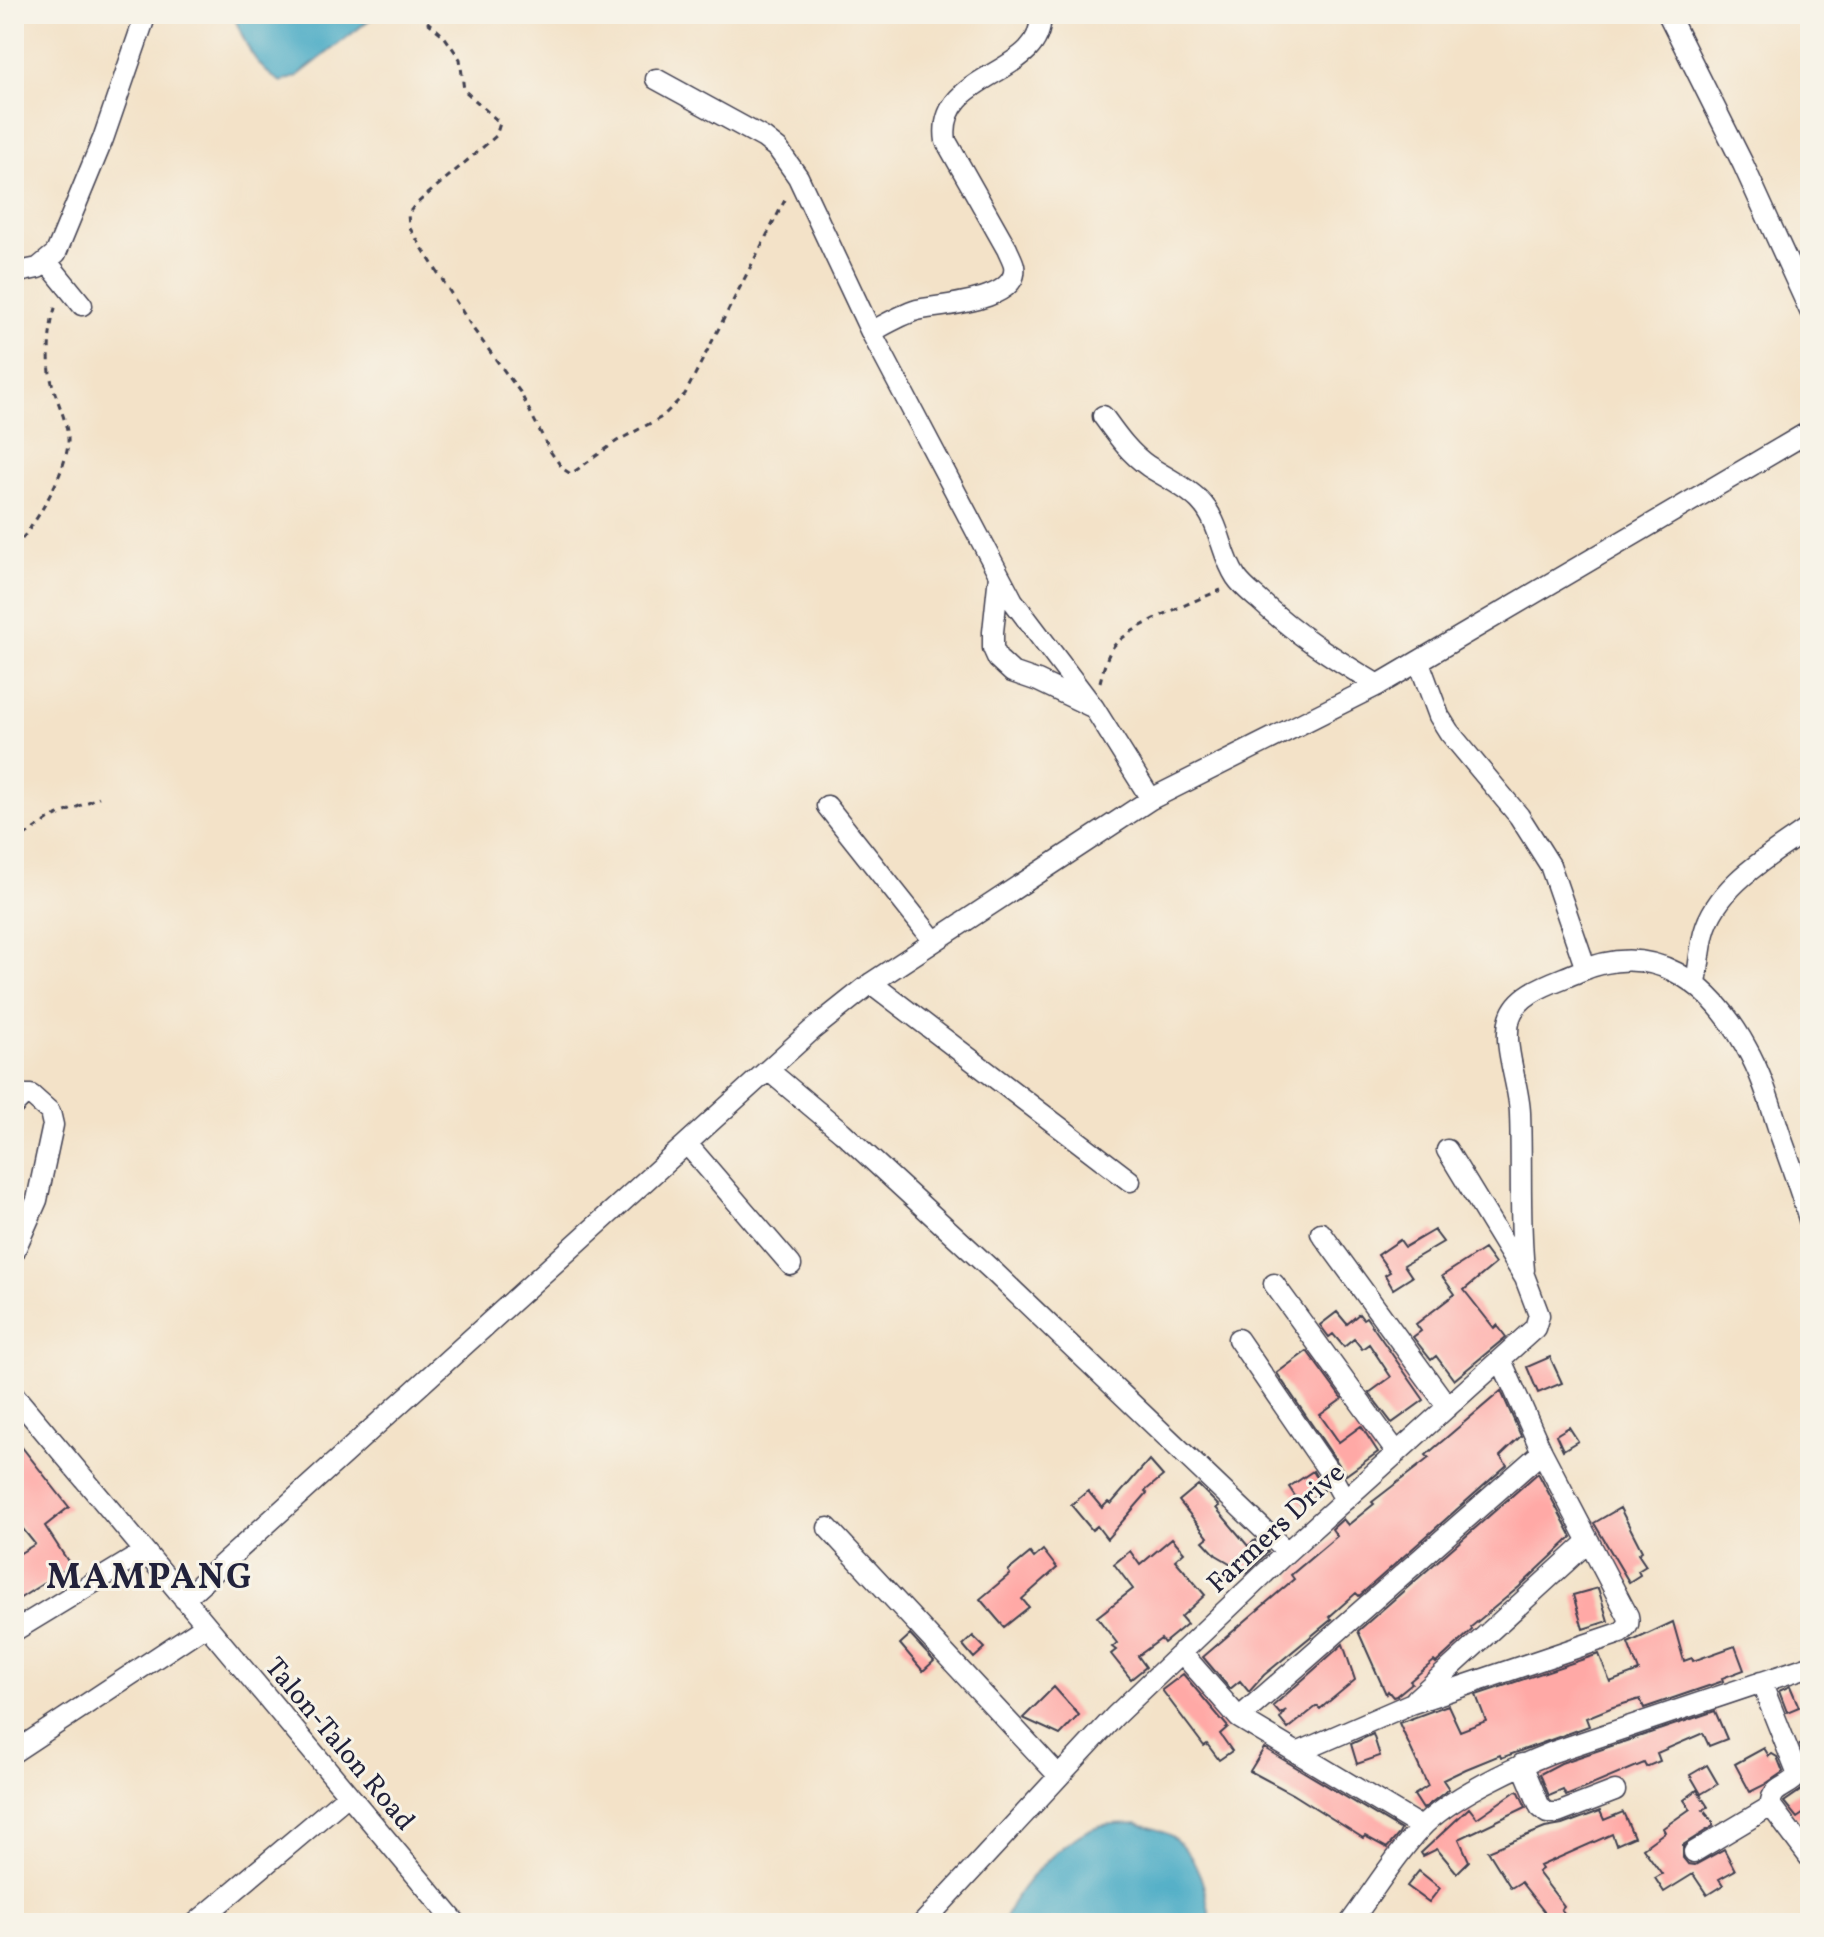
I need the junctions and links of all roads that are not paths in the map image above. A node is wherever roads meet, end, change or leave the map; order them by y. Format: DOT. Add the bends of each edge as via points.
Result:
graph roads {
  1 [pos="146,14"];
  2 [pos="1040,14"];
  3 [pos="1668,14"];
  4 [pos="656,79"];
  5 [pos="47,262"];
  6 [pos="14,273"];
  7 [pos="82,305"];
  8 [pos="1810,311"];
  9 [pos="871,332"];
  10 [pos="1103,416"];
  11 [pos="1810,431"];
  12 [pos="999,575"];
  13 [pos="1419,662"];
  14 [pos="1378,685"];
  15 [pos="1094,708"];
  16 [pos="1151,799"];
  17 [pos="827,806"];
  18 [pos="1810,827"];
  19 [pos="934,941"];
  20 [pos="1586,969"];
  21 [pos="871,983"];
  22 [pos="1696,983"];
  23 [pos="768,1070"];
  24 [pos="14,1105"];
  25 [pos="687,1144"];
  26 [pos="1447,1150"];
  27 [pos="1130,1181"];
  28 [pos="1809,1215"];
  29 [pos="1321,1233"];
  30 [pos="14,1252"];
  31 [pos="791,1265"];
  32 [pos="1525,1278"];
  33 [pos="1274,1284"];
  34 [pos="1238,1339"];
  35 [pos="1501,1360"];
  36 [pos="14,1395"];
  37 [pos="1448,1407"];
  38 [pos="1542,1452"];
  39 [pos="1397,1453"];
  40 [pos="1345,1500"];
  41 [pos="828,1528"];
  42 [pos="1589,1541"];
  43 [pos="144,1552"];
  44 [pos="1287,1552"];
  45 [pos="184,1599"];
  46 [pos="206,1625"];
  47 [pos="14,1631"];
  48 [pos="1181,1652"];
  49 [pos="1810,1666"];
  50 [pos="1761,1682"];
  51 [pos="1410,1704"];
  52 [pos="1239,1718"];
  53 [pos="14,1752"];
  54 [pos="1297,1753"];
  55 [pos="1522,1764"];
  56 [pos="1058,1775"];
  57 [pos="1615,1791"];
  58 [pos="348,1795"];
  59 [pos="1771,1806"];
  60 [pos="1421,1827"];
  61 [pos="1694,1852"];
  62 [pos="1810,1858"];
  63 [pos="196,1923"];
  64 [pos="456,1923"];
  65 [pos="923,1923"];
  66 [pos="1350,1923"];
  1 -- 5 [label="street" via="103,139 56,253"];
  2 -- 9 [label="street" via="1024,53 958,96 943,126 946,141 1007,249 1013,277 980,299 919,310"];
  3 -- 8 [label="street"];
  4 -- 9 [label="street" via="778,149 798,177"];
  5 -- 6 [label="street"];
  5 -- 7 [label="street"];
  9 -- 12 [label="street"];
  10 -- 14 [label="street" via="1126,447 1208,511 1239,581 1313,646"];
  11 -- 13 [label="street"];
  12 -- 15 [label="street" via="1030,626"];
  12 -- 15 [label="street" via="993,632 998,659 1012,672"];
  13 -- 14 [label="street"];
  13 -- 20 [label="street" via="1449,732 1519,816 1550,865"];
  14 -- 16 [label="street"];
  15 -- 16 [label="street"];
  16 -- 19 [label="street"];
  17 -- 19 [label="street"];
  18 -- 22 [label="street" via="1734,884 1714,908 1704,931"];
  19 -- 21 [label="street"];
  20 -- 22 [label="street" via="1642,960"];
  20 -- 32 [label="street" via="1533,992 1516,1006 1507,1029 1520,1110"];
  21 -- 23 [label="street"];
  21 -- 27 [label="street"];
  22 -- 28 [label="street" via="1719,1006 1761,1076"];
  23 -- 25 [label="street"];
  23 -- 44 [label="street" via="995,1273"];
  24 -- 30 [label="street" via="31,1095 50,1112 53,1125 37,1200"];
  25 -- 31 [label="street"];
  25 -- 45 [label="street"];
  26 -- 32 [label="street, Farmers Drive"];
  29 -- 37 [label="street"];
  32 -- 35 [label="street, Farmers Drive" via="1538,1322"];
  33 -- 39 [label="street"];
  34 -- 40 [label="street"];
  35 -- 37 [label="street, Farmers Drive"];
  35 -- 38 [label="street"];
  36 -- 43 [label="street, Talon-Talon Road"];
  37 -- 39 [label="street, Farmers Drive"];
  38 -- 42 [label="street"];
  38 -- 52 [label="street"];
  39 -- 40 [label="street, Farmers Drive"];
  40 -- 44 [label="street, Farmers Drive"];
  41 -- 56 [label="street"];
  42 -- 51 [label="street"];
  42 -- 51 [label="street" via="1628,1616 1627,1628"];
  43 -- 45 [label="street, Talon-Talon Road"];
  43 -- 47 [label="street"];
  44 -- 48 [label="street, Farmers Drive"];
  45 -- 46 [label="street, Talon-Talon Road"];
  46 -- 53 [label="street"];
  46 -- 58 [label="street, Talon-Talon Road"];
  48 -- 52 [label="street"];
  48 -- 56 [label="street, Farmers Drive"];
  49 -- 50 [label="street"];
  50 -- 55 [label="street"];
  50 -- 59 [label="street" via="1798,1775 1774,1792"];
  51 -- 54 [label="street"];
  52 -- 54 [label="street"];
  54 -- 60 [label="street"];
  55 -- 57 [label="street" via="1547,1813"];
  55 -- 60 [label="street"];
  56 -- 65 [label="street, Farmers Drive"];
  58 -- 63 [label="street"];
  58 -- 64 [label="street, Talon-Talon Road"];
  59 -- 61 [label="street"];
  59 -- 62 [label="street"];
  60 -- 66 [label="street"];
}
